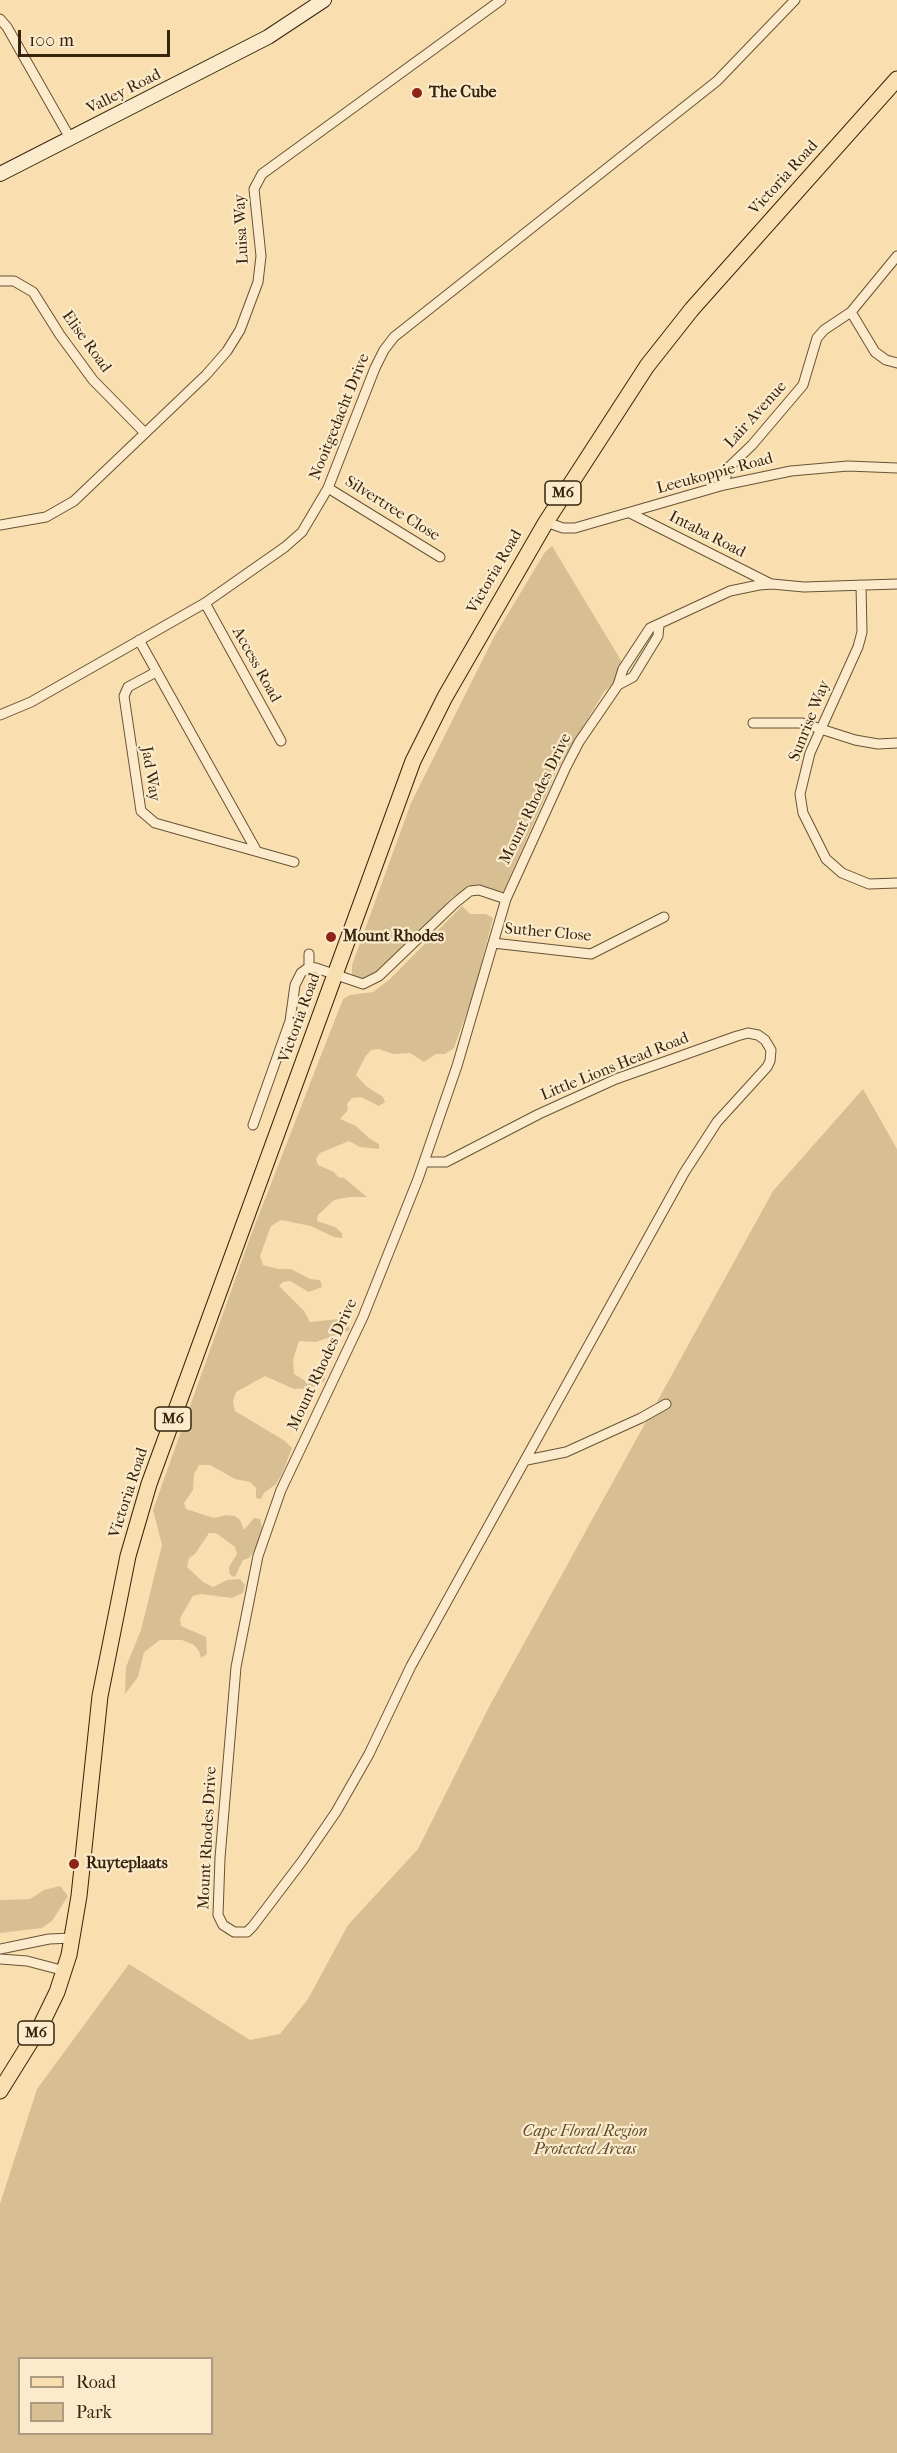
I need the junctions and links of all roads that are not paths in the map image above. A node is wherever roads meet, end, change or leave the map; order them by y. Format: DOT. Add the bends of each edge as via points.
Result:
graph roads {
  1 [pos="324,0"];
  2 [pos="501,0"];
  3 [pos="795,0"];
  4 [pos="0,19"];
  5 [pos="897,79"];
  6 [pos="70,138"];
  7 [pos="0,174"];
  8 [pos="897,256"];
  9 [pos="0,281"];
  10 [pos="851,312"];
  11 [pos="897,363"];
  12 [pos="144,432"];
  13 [pos="897,468"];
  14 [pos="724,484"];
  15 [pos="328,488"];
  16 [pos="630,513"];
  17 [pos="546,522"];
  18 [pos="0,525"];
  19 [pos="440,557"];
  20 [pos="772,584"];
  21 [pos="897,584"];
  22 [pos="861,585"];
  23 [pos="205,603"];
  24 [pos="139,640"];
  25 [pos="156,672"];
  26 [pos="618,685"];
  27 [pos="0,715"];
  28 [pos="753,723"];
  29 [pos="820,728"];
  30 [pos="281,741"];
  31 [pos="897,743"];
  32 [pos="256,850"];
  33 [pos="294,862"];
  34 [pos="897,883"];
  35 [pos="506,899"];
  36 [pos="664,917"];
  37 [pos="493,943"];
  38 [pos="309,954"];
  39 [pos="309,967"];
  40 [pos="335,974"];
  41 [pos="770,1061"];
  42 [pos="253,1125"];
  43 [pos="424,1162"];
  44 [pos="666,1404"];
  45 [pos="527,1460"];
  46 [pos="73,1938"];
  47 [pos="0,1949"];
  48 [pos="0,1959"];
  49 [pos="65,1971"];
  50 [pos="0,2091"];
  1 -- 6 [label="street, Valley Road" via="268,37"];
  2 -- 12 [label="street, Luisa Way" via="258,179 254,189 261,256 250,308 215,366"];
  3 -- 15 [label="street, Nooitgedacht Drive" via="717,81 394,337 375,368"];
  4 -- 6 [label="street"];
  5 -- 17 [label="main road, Victoria Road / M6" via="692,309 623,401"];
  6 -- 7 [label="street, Valley Road"];
  8 -- 10 [label="street, Lair Avenue"];
  9 -- 12 [label="street, Elise Road" via="14,281 33,292 87,372"];
  10 -- 11 [label="street" via="875,352"];
  10 -- 14 [label="street, Lair Avenue" via="817,338 803,385 731,465"];
  12 -- 18 [label="street, Luisa Way" via="74,501 26,522"];
  13 -- 14 [label="street, Leeukoppie Road" via="848,466 791,471"];
  14 -- 16 [label="street, Leeukoppie Road"];
  15 -- 19 [label="street, Silvertree Close"];
  15 -- 23 [label="street, Nooitgedacht Drive" via="302,532"];
  16 -- 17 [label="street, Leeukoppie Road" via="570,529"];
  16 -- 20 [label="street, Intaba Road"];
  17 -- 40 [label="main road, Victoria Road / M6" via="412,761"];
  20 -- 22 [label="street, Intaba Road"];
  20 -- 26 [label="street, Intaba Road" via="730,591 658,625 658,636 633,677"];
  21 -- 22 [label="street, Intaba Road"];
  22 -- 29 [label="street, Sunrise Way" via="862,632 858,647"];
  23 -- 24 [label="street, Nooitgedacht Drive"];
  23 -- 30 [label="street, Access Road"];
  24 -- 25 [label="street"];
  24 -- 27 [label="street, Nooitgedacht Drive" via="31,702"];
  25 -- 32 [label="street"];
  25 -- 32 [label="street, Jad Way" via="128,687 124,696 141,811 155,823"];
  26 -- 35 [label="street, Mount Rhodes Drive" via="570,758"];
  28 -- 29 [label="street" via="780,722"];
  29 -- 31 [label="street" via="855,740"];
  29 -- 34 [label="street, Sunrise Way" via="800,794 803,813 826,859 842,873 869,884"];
  32 -- 33 [label="street, Jad Way"];
  35 -- 37 [label="street, Mount Rhodes Drive"];
  35 -- 40 [label="street" via="470,891 372,981 358,984"];
  36 -- 37 [label="street, Suther Close" via="591,954"];
  37 -- 43 [label="street, Mount Rhodes Drive"];
  38 -- 39 [label="street"];
  39 -- 40 [label="street"];
  39 -- 42 [label="street" via="295,985 290,1021"];
  40 -- 46 [label="main road, Victoria Road / M6" via="149,1484 128,1556 100,1696"];
  41 -- 43 [label="street, Little Lions Head Road" via="771,1050 765,1040 748,1033 737,1036 607,1083 446,1162"];
  41 -- 45 [label="street, Mount Rhodes Drive" via="717,1122 684,1173"];
  43 -- 45 [label="street, Mount Rhodes Drive" via="363,1317 281,1490 258,1556 238,1647 233,1693 218,1915 228,1929 241,1933 253,1926 336,1812 411,1666"];
  44 -- 45 [label="street" via="566,1452"];
  46 -- 47 [label="street"];
  46 -- 49 [label="main road, Victoria Road / M6"];
  48 -- 49 [label="street"];
  49 -- 50 [label="main road, Victoria Road / M6" via="41,2025"];
}
